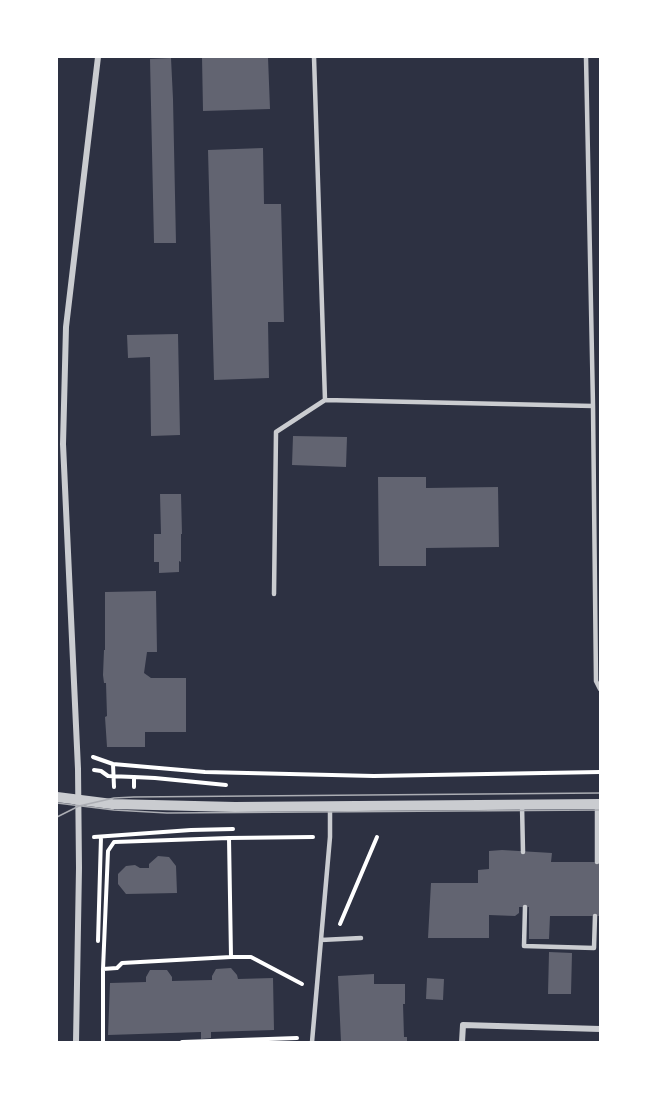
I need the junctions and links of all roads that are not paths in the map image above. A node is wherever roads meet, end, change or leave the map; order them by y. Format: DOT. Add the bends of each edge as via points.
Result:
graph roads {
  1 [pos="98,57"];
  2 [pos="314,57"];
  3 [pos="586,57"];
  4 [pos="325,400"];
  5 [pos="593,406"];
  6 [pos="274,594"];
  7 [pos="600,689"];
  8 [pos="57,797"];
  9 [pos="78,800"];
  10 [pos="598,804"];
  11 [pos="522,805"];
  12 [pos="330,806"];
  13 [pos="523,852"];
  14 [pos="597,862"];
  15 [pos="525,907"];
  16 [pos="596,916"];
  17 [pos="361,938"];
  18 [pos="321,940"];
  19 [pos="600,1029"];
  20 [pos="313,1039"];
  21 [pos="76,1042"];
  22 [pos="462,1042"];
  1 -- 9 [label="street" via="66,327 63,444"];
  2 -- 4 [label="lane"];
  3 -- 5 [label="lane"];
  4 -- 5 [label="lane"];
  4 -- 6 [label="lane" via="276,432"];
  5 -- 7 [label="lane" via="596,681"];
  8 -- 9 [label="street"];
  9 -- 12 [label="street" via="149,805"];
  9 -- 21 [label="street"];
  10 -- 11 [label="street"];
  10 -- 14 [label="lane"];
  11 -- 12 [label="street"];
  11 -- 13 [label="lane"];
  12 -- 18 [label="lane"];
  15 -- 16 [label="lane" via="524,946 594,948"];
  17 -- 18 [label="lane"];
  18 -- 20 [label="lane"];
  19 -- 22 [label="street" via="463,1025"];
}
